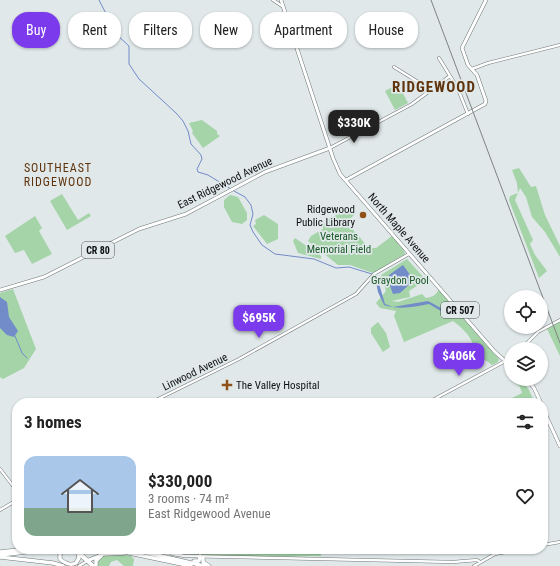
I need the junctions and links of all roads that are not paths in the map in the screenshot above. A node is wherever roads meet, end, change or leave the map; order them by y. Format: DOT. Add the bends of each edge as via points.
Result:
graph roads {
  1 [pos="273,0"];
  2 [pos="281,0"];
  3 [pos="486,0"];
  4 [pos="282,6"];
  5 [pos="560,45"];
  6 [pos="439,58"];
  7 [pos="394,67"];
  8 [pos="472,69"];
  9 [pos="450,76"];
  10 [pos="431,90"];
  11 [pos="468,114"];
  12 [pos="330,148"];
  13 [pos="346,180"];
  14 [pos="409,254"];
  15 [pos="0,290"];
  16 [pos="560,320"];
  17 [pos="527,342"];
  18 [pos="504,362"];
  19 [pos="532,386"];
  20 [pos="160,398"];
  21 [pos="436,398"];
  22 [pos="539,398"];
  23 [pos="548,420"];
  24 [pos="560,446"];
  25 [pos="0,469"];
  26 [pos="12,485"];
  27 [pos="12,503"];
  28 [pos="0,510"];
  29 [pos="560,542"];
  30 [pos="548,544"];
  31 [pos="12,551"];
  32 [pos="0,552"];
  33 [pos="14,554"];
  34 [pos="60,554"];
  35 [pos="78,554"];
  36 [pos="80,554"];
  37 [pos="104,554"];
  38 [pos="145,554"];
  39 [pos="149,554"];
  40 [pos="175,554"];
  41 [pos="495,554"];
  42 [pos="0,556"];
  43 [pos="202,556"];
  44 [pos="164,559"];
  45 [pos="177,559"];
  46 [pos="88,560"];
  47 [pos="480,562"];
  48 [pos="63,566"];
  49 [pos="79,566"];
  50 [pos="94,566"];
  51 [pos="182,566"];
  52 [pos="191,566"];
  53 [pos="204,566"];
  54 [pos="209,566"];
  55 [pos="474,566"];
  1 -- 4 [label="street"];
  2 -- 4 [label="main road, CR 507"];
  3 -- 8 [label="main road" via="464,44 463,52"];
  4 -- 12 [label="main road, CR 507"];
  5 -- 8 [label="street"];
  6 -- 9 [label="street"];
  7 -- 10 [label="street"];
  8 -- 11 [label="main road" via="486,102"];
  9 -- 10 [label="street, East Ridgewood Avenue"];
  9 -- 11 [label="street"];
  10 -- 12 [label="street, East Ridgewood Avenue" via="412,104"];
  11 -- 13 [label="main road"];
  12 -- 13 [label="main road, North Maple Avenue / CR 507" via="340,173"];
  12 -- 15 [label="main road, East Ridgewood Avenue / CR 80" via="265,172 186,214 139,229 44,277"];
  13 -- 14 [label="main road, North Maple Avenue / CR 507"];
  14 -- 18 [label="main road, North Maple Avenue / CR 507"];
  14 -- 20 [label="street, Linwood Avenue" via="374,274 356,294 239,359"];
  16 -- 17 [label="street" via="532,336"];
  18 -- 21 [label="street"];
  19 -- 22 [label="main road"];
  23 -- 24 [label="main road"];
  25 -- 26 [label="street"];
  27 -- 28 [label="street"];
  29 -- 30 [label="street"];
  31 -- 32 [label="highway"];
  33 -- 42 [label="highway"];
  34 -- 35 [label="highway" via="64,562 71,564 76,563"];
  36 -- 46 [label="street"];
  37 -- 46 [label="highway"];
  37 -- 50 [label="highway" via="96,560"];
  38 -- 44 [label="highway"];
  39 -- 45 [label="highway"];
  40 -- 43 [label="street"];
  41 -- 47 [label="street"];
  42 -- 48 [label="highway"];
  43 -- 45 [label="highway" via="197,562"];
  43 -- 47 [label="street"];
  43 -- 54 [label="highway" via="203,562"];
  44 -- 51 [label="highway"];
  44 -- 52 [label="highway"];
  45 -- 53 [label="highway"];
  46 -- 49 [label="street"];
  46 -- 50 [label="street"];
  47 -- 55 [label="street"];
}
